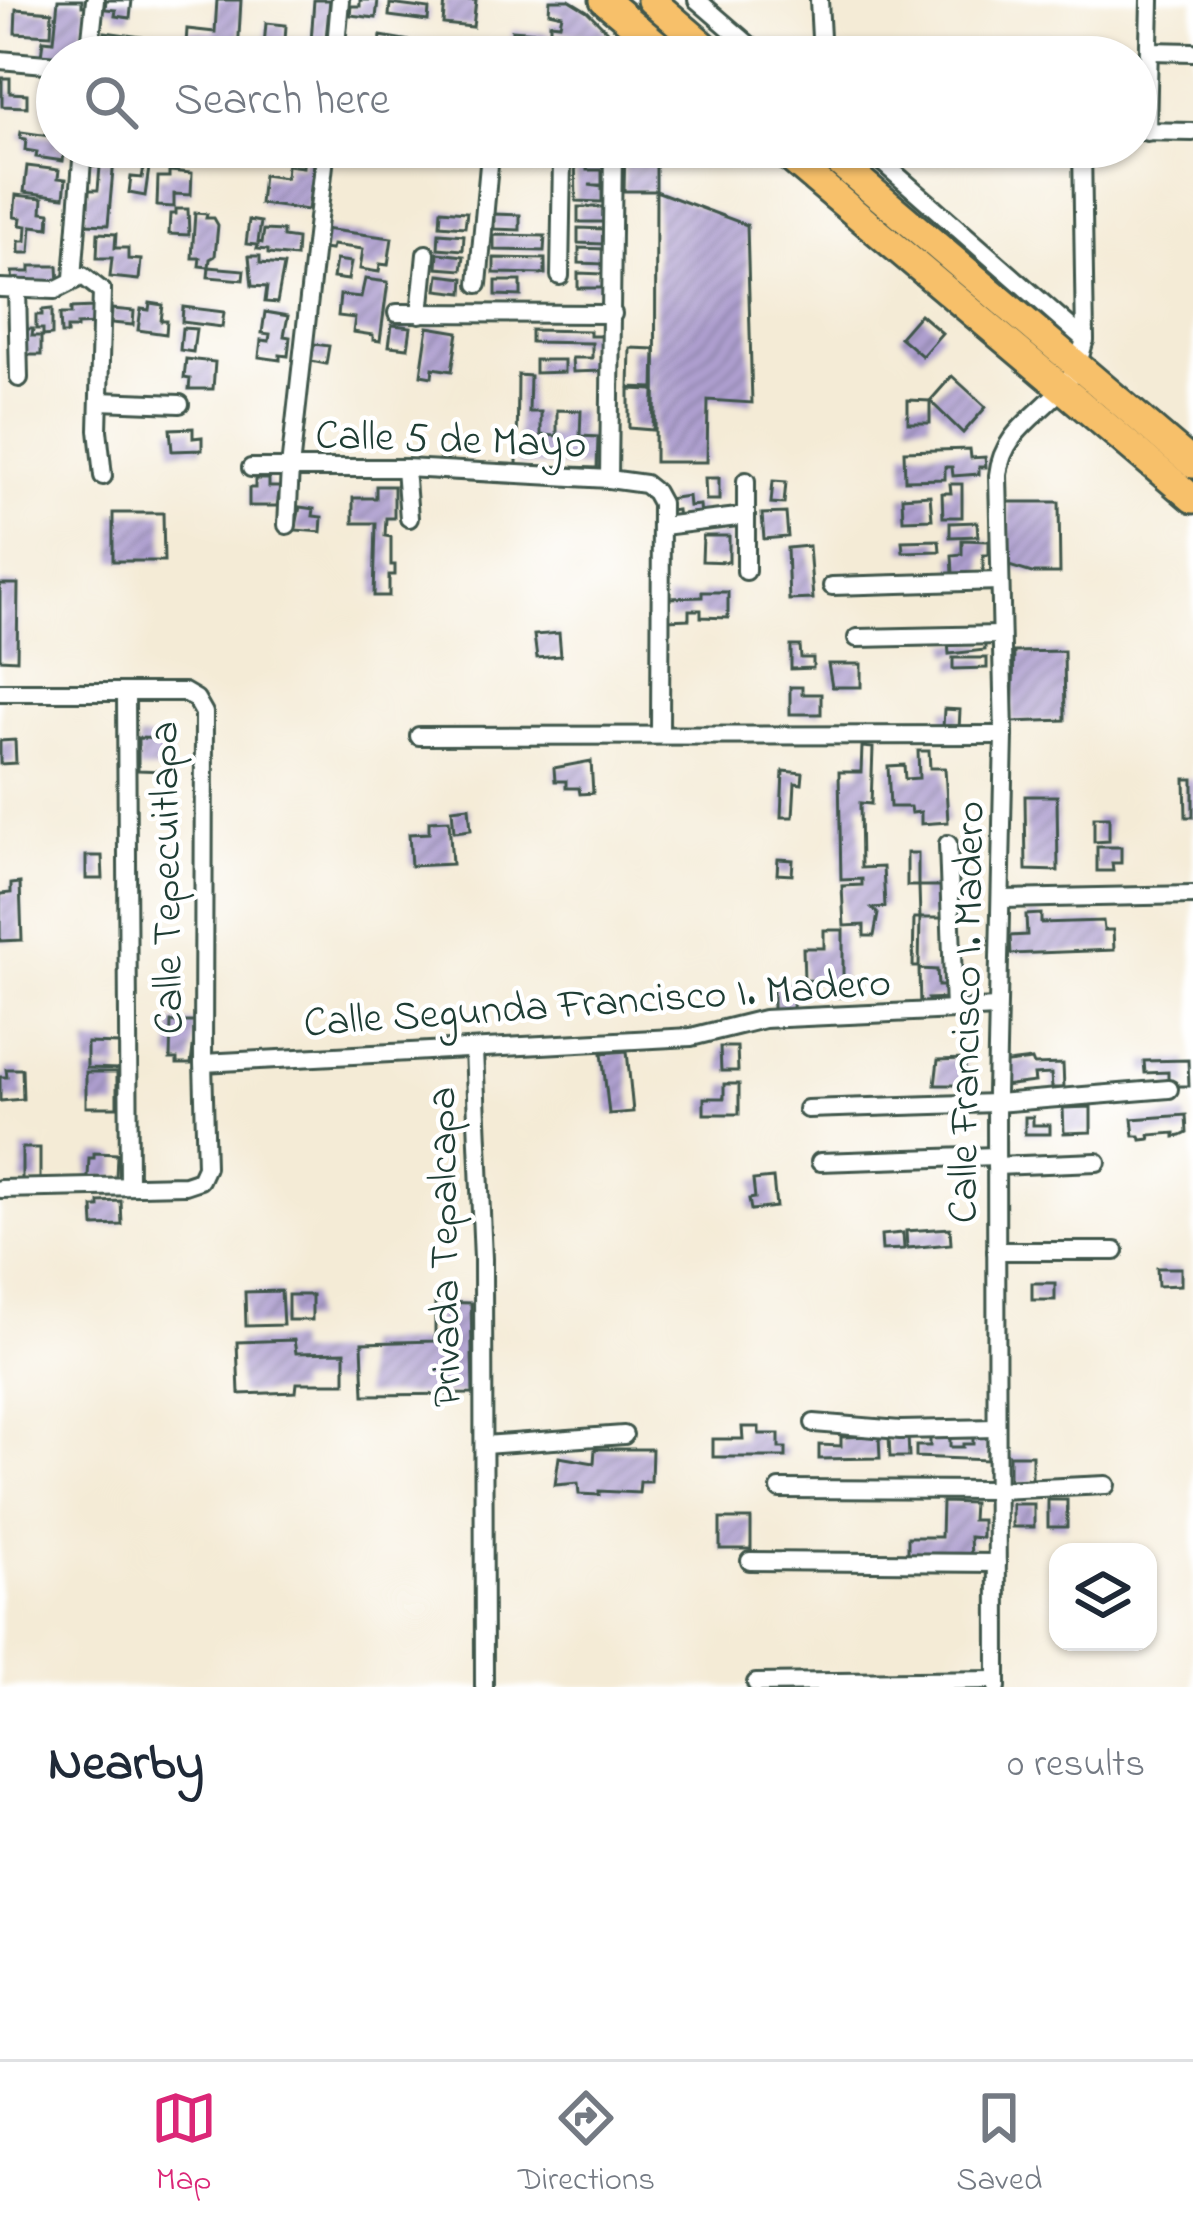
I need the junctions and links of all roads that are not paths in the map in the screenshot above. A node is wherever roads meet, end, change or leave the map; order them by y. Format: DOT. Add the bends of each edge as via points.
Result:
graph roads {
  1 [pos="95,0"];
  2 [pos="340,0"];
  3 [pos="604,0"];
  4 [pos="651,0"];
  5 [pos="697,0"];
  6 [pos="819,0"];
  7 [pos="1150,0"];
  8 [pos="634,24"];
  9 [pos="91,36"];
  10 [pos="337,36"];
  11 [pos="628,36"];
  12 [pos="648,36"];
  13 [pos="693,36"];
  14 [pos="739,36"];
  15 [pos="821,36"];
  16 [pos="1149,36"];
  17 [pos="1157,51"];
  18 [pos="1193,52"];
  19 [pos="0,61"];
  20 [pos="36,64"];
  21 [pos="1157,132"];
  22 [pos="1193,132"];
  23 [pos="81,168"];
  24 [pos="324,168"];
  25 [pos="495,168"];
  26 [pos="562,168"];
  27 [pos="613,168"];
  28 [pos="803,168"];
  29 [pos="843,168"];
  30 [pos="890,168"];
  31 [pos="1082,168"];
  32 [pos="426,254"];
  33 [pos="560,276"];
  34 [pos="74,278"];
  35 [pos="478,284"];
  36 [pos="9,288"];
  37 [pos="398,313"];
  38 [pos="420,314"];
  39 [pos="613,314"];
  40 [pos="1085,340"];
  41 [pos="19,378"];
  42 [pos="1068,379"];
  43 [pos="99,401"];
  44 [pos="180,404"];
  45 [pos="1193,464"];
  46 [pos="251,468"];
  47 [pos="290,468"];
  48 [pos="405,468"];
  49 [pos="103,476"];
  50 [pos="609,479"];
  51 [pos="746,481"];
  52 [pos="1193,499"];
  53 [pos="746,517"];
  54 [pos="409,518"];
  55 [pos="287,525"];
  56 [pos="662,526"];
  57 [pos="746,571"];
  58 [pos="999,580"];
  59 [pos="832,586"];
  60 [pos="1000,635"];
  61 [pos="856,638"];
  62 [pos="0,692"];
  63 [pos="126,693"];
  64 [pos="660,733"];
  65 [pos="1004,735"];
  66 [pos="419,736"];
  67 [pos="948,844"];
  68 [pos="1193,895"];
  69 [pos="1002,899"];
  70 [pos="997,1008"];
  71 [pos="954,1010"];
  72 [pos="474,1051"];
  73 [pos="203,1064"];
  74 [pos="1169,1089"];
  75 [pos="996,1103"];
  76 [pos="807,1109"];
  77 [pos="996,1161"];
  78 [pos="820,1162"];
  79 [pos="1097,1162"];
  80 [pos="129,1186"];
  81 [pos="0,1189"];
  82 [pos="996,1251"];
  83 [pos="1115,1251"];
  84 [pos="814,1423"];
  85 [pos="996,1428"];
  86 [pos="624,1435"];
  87 [pos="484,1445"];
  88 [pos="1106,1485"];
  89 [pos="780,1489"];
  90 [pos="998,1490"];
  91 [pos="750,1561"];
  92 [pos="997,1562"];
  93 [pos="756,1683"];
  94 [pos="997,1683"];
  95 [pos="484,1687"];
  1 -- 9 [label="street"];
  2 -- 10 [label="street"];
  3 -- 8 [label="main road"];
  4 -- 13 [label="main road"];
  5 -- 14 [label="street"];
  6 -- 15 [label="street"];
  7 -- 16 [label="street"];
  8 -- 11 [label="street"];
  8 -- 12 [label="main road"];
  17 -- 18 [label="street"];
  19 -- 20 [label="street"];
  21 -- 22 [label="street"];
  23 -- 34 [label="street"];
  24 -- 47 [label="street, Calle 5 de Mayo"];
  25 -- 35 [label="street"];
  26 -- 33 [label="street"];
  27 -- 39 [label="street"];
  28 -- 42 [label="main road"];
  29 -- 42 [label="main road"];
  30 -- 40 [label="street"];
  31 -- 40 [label="street"];
  32 -- 38 [label="street"];
  34 -- 36 [label="street" via="55,290"];
  34 -- 43 [label="street" via="92,279 102,291"];
  36 -- 41 [label="street"];
  37 -- 38 [label="street"];
  38 -- 39 [label="street"];
  39 -- 50 [label="street"];
  40 -- 42 [label="street"];
  42 -- 45 [label="main road"];
  42 -- 52 [label="main road"];
  42 -- 58 [label="street, Calle Francisco I. Madero" via="1000,452"];
  43 -- 44 [label="street"];
  43 -- 49 [label="street"];
  46 -- 47 [label="street, Calle 5 de Mayo"];
  47 -- 48 [label="street, Calle 5 de Mayo"];
  47 -- 55 [label="street"];
  48 -- 50 [label="street, Calle 5 de Mayo"];
  48 -- 54 [label="street"];
  50 -- 56 [label="street" via="655,491"];
  51 -- 53 [label="street"];
  53 -- 56 [label="street"];
  53 -- 57 [label="street"];
  56 -- 64 [label="street"];
  58 -- 59 [label="street"];
  58 -- 60 [label="street, Calle Francisco I. Madero"];
  60 -- 61 [label="street"];
  60 -- 65 [label="street, Calle Francisco I. Madero"];
  62 -- 63 [label="street, Calle Tepecuitlapa"];
  63 -- 73 [label="street, Calle Tepecuitlapa" via="184,692 204,713"];
  63 -- 80 [label="street"];
  64 -- 65 [label="street"];
  64 -- 66 [label="street"];
  65 -- 69 [label="street, Calle Francisco I. Madero"];
  67 -- 71 [label="street"];
  68 -- 69 [label="street"];
  69 -- 70 [label="street, Calle Francisco I. Madero"];
  70 -- 71 [label="street, Calle Segunda Francisco I. Madero"];
  70 -- 75 [label="street, Calle Francisco I. Madero"];
  71 -- 72 [label="street, Calle Segunda Francisco I. Madero" via="764,1019 691,1037"];
  72 -- 73 [label="street, Calle Segunda Francisco I. Madero"];
  72 -- 87 [label="street, Privada Tepalcapa"];
  73 -- 80 [label="street, Calle Tepecuitlapa" via="200,1180"];
  74 -- 75 [label="street"];
  75 -- 76 [label="street"];
  75 -- 77 [label="street, Calle Francisco I. Madero"];
  77 -- 78 [label="street"];
  77 -- 79 [label="street"];
  77 -- 82 [label="street, Calle Francisco I. Madero"];
  80 -- 81 [label="street"];
  82 -- 83 [label="street"];
  82 -- 85 [label="street, Calle Francisco I. Madero"];
  84 -- 85 [label="street"];
  85 -- 90 [label="street, Calle Francisco I. Madero"];
  86 -- 87 [label="street, Privada Tepalcapa"];
  87 -- 95 [label="street"];
  88 -- 90 [label="street"];
  89 -- 90 [label="street"];
  90 -- 92 [label="street, Calle Francisco I. Madero"];
  91 -- 92 [label="street"];
  92 -- 94 [label="street, Calle Francisco I. Madero"];
  93 -- 94 [label="street"];
}
